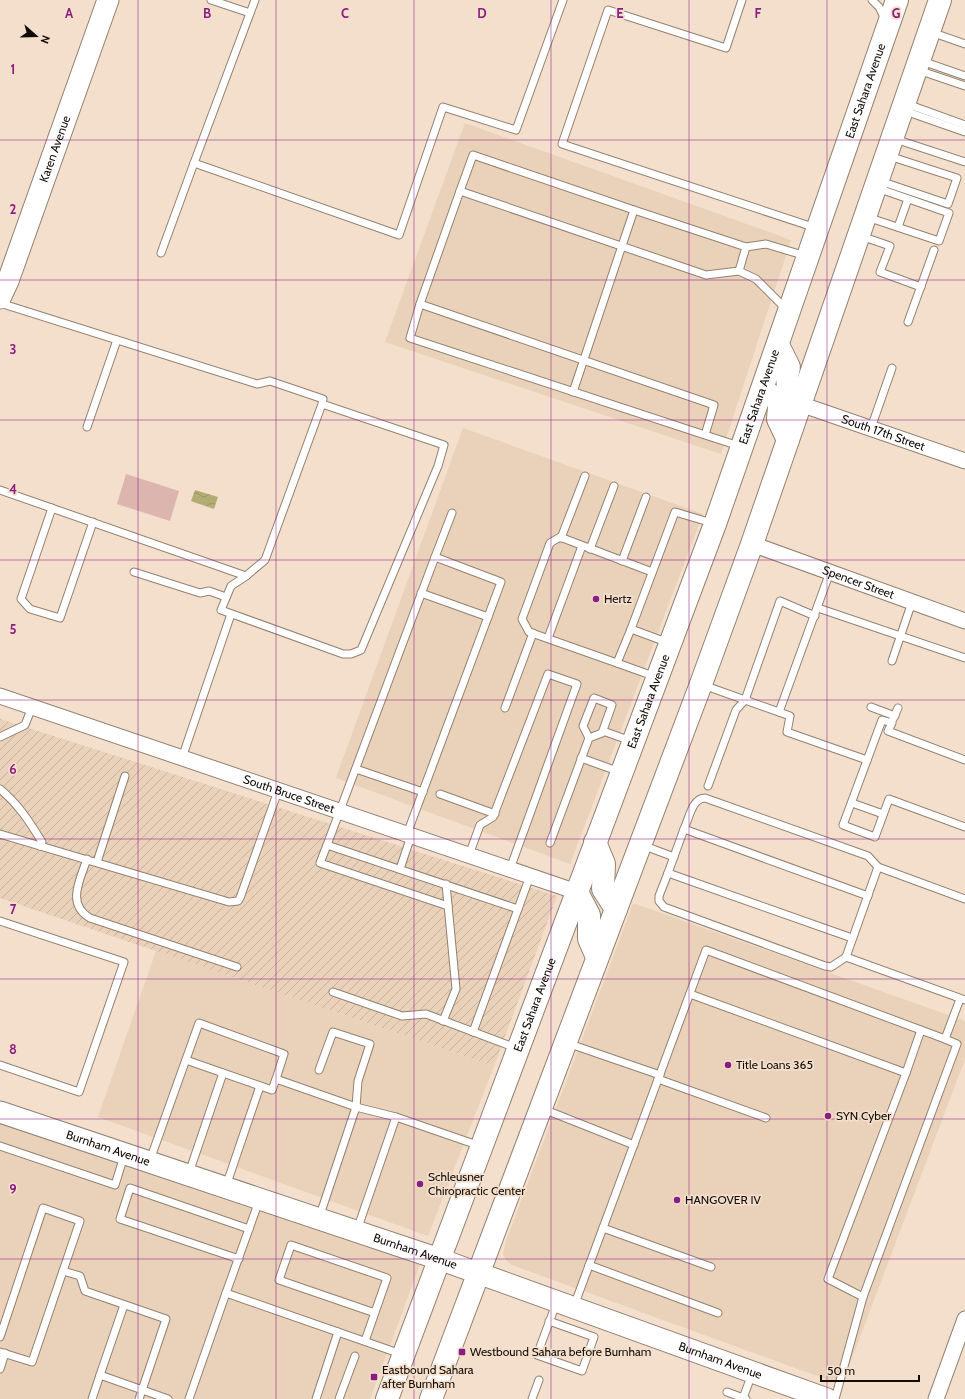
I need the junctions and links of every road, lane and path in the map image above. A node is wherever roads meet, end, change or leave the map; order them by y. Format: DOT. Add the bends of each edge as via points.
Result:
graph roads {
  1 [pos="108,0"];
  2 [pos="211,0"];
  3 [pos="255,0"];
  4 [pos="563,0"];
  5 [pos="742,0"];
  6 [pos="872,0"];
  7 [pos="897,0"];
  8 [pos="934,3"];
  9 [pos="250,14"];
  10 [pos="888,25"];
  11 [pos="929,32"];
  12 [pos="965,44"];
  13 [pos="918,65"];
  14 [pos="965,76"];
  15 [pos="965,86"];
  16 [pos="903,107"];
  17 [pos="965,125"];
  18 [pos="965,132"];
  19 [pos="890,147"];
  20 [pos="965,162"];
  21 [pos="194,163"];
  22 [pos="877,184"];
  23 [pos="460,191"];
  24 [pos="908,199"];
  25 [pos="634,210"];
  26 [pos="862,226"];
  27 [pos="898,228"];
  28 [pos="818,229"];
  29 [pos="621,247"];
  30 [pos="746,247"];
  31 [pos="934,250"];
  32 [pos="161,253"];
  33 [pos="809,256"];
  34 [pos="739,271"];
  35 [pos="921,287"];
  36 [pos="0,298"];
  37 [pos="0,303"];
  38 [pos="420,304"];
  39 [pos="789,312"];
  40 [pos="908,322"];
  41 [pos="117,340"];
  42 [pos="778,345"];
  43 [pos="584,361"];
  44 [pos="892,368"];
  45 [pos="762,391"];
  46 [pos="573,392"];
  47 [pos="322,404"];
  48 [pos="800,404"];
  49 [pos="87,427"];
  50 [pos="871,428"];
  51 [pos="705,435"];
  52 [pos="788,440"];
  53 [pos="743,448"];
  54 [pos="964,457"];
  55 [pos="585,476"];
  56 [pos="614,486"];
  57 [pos="0,490"];
  58 [pos="646,497"];
  59 [pos="52,508"];
  60 [pos="452,513"];
  61 [pos="93,522"];
  62 [pos="715,524"];
  63 [pos="561,538"];
  64 [pos="752,544"];
  65 [pos="582,546"];
  66 [pos="590,549"];
  67 [pos="435,557"];
  68 [pos="622,561"];
  69 [pos="134,572"];
  70 [pos="652,572"];
  71 [pos="830,572"];
  72 [pos="246,576"];
  73 [pos="421,593"];
  74 [pos="226,598"];
  75 [pos="912,602"];
  76 [pos="818,608"];
  77 [pos="231,614"];
  78 [pos="815,616"];
  79 [pos="488,617"];
  80 [pos="965,621"];
  81 [pos="631,629"];
  82 [pos="533,633"];
  83 [pos="900,636"];
  84 [pos="548,638"];
  85 [pos="671,644"];
  86 [pos="965,658"];
  87 [pos="892,661"];
  88 [pos="617,663"];
  89 [pos="658,678"];
  90 [pos="701,684"];
  91 [pos="0,696"];
  92 [pos="745,700"];
  93 [pos="32,707"];
  94 [pos="871,707"];
  95 [pos="505,708"];
  96 [pos="898,708"];
  97 [pos="779,712"];
  98 [pos="885,712"];
  99 [pos="895,716"];
  100 [pos="882,720"];
  101 [pos="892,723"];
  102 [pos="603,731"];
  103 [pos="0,737"];
  104 [pos="589,738"];
  105 [pos="634,742"];
  106 [pos="182,758"];
  107 [pos="581,758"];
  108 [pos="867,760"];
  109 [pos="965,760"];
  110 [pos="356,769"];
  111 [pos="622,773"];
  112 [pos="125,776"];
  113 [pos="708,786"];
  114 [pos="0,789"];
  115 [pos="278,791"];
  116 [pos="423,792"];
  117 [pos="440,794"];
  118 [pos="852,803"];
  119 [pos="340,812"];
  120 [pos="495,814"];
  121 [pos="883,814"];
  122 [pos="965,827"];
  123 [pos="684,829"];
  124 [pos="0,834"];
  125 [pos="409,835"];
  126 [pos="596,842"];
  127 [pos="550,843"];
  128 [pos="327,845"];
  129 [pos="640,845"];
  130 [pos="40,846"];
  131 [pos="469,855"];
  132 [pos="674,857"];
  133 [pos="87,859"];
  134 [pos="97,862"];
  135 [pos="878,867"];
  136 [pos="400,869"];
  137 [pos="510,869"];
  138 [pos="668,873"];
  139 [pos="530,876"];
  140 [pos="446,884"];
  141 [pos="578,892"];
  142 [pos="868,896"];
  143 [pos="965,899"];
  144 [pos="448,906"];
  145 [pos="616,908"];
  146 [pos="518,909"];
  147 [pos="0,921"];
  148 [pos="852,938"];
  149 [pos="597,957"];
  150 [pos="846,957"];
  151 [pos="237,968"];
  152 [pos="333,992"];
  153 [pos="690,994"];
  154 [pos="963,1000"];
  155 [pos="443,1021"];
  156 [pos="921,1030"];
  157 [pos="473,1032"];
  158 [pos="945,1039"];
  159 [pos="565,1042"];
  160 [pos="518,1048"];
  161 [pos="186,1060"];
  162 [pos="0,1065"];
  163 [pos="319,1070"];
  164 [pos="223,1073"];
  165 [pos="906,1073"];
  166 [pos="659,1077"];
  167 [pos="276,1079"];
  168 [pos="260,1086"];
  169 [pos="356,1107"];
  170 [pos="540,1108"];
  171 [pos="0,1112"];
  172 [pos="396,1117"];
  173 [pos="766,1118"];
  174 [pos="634,1145"];
  175 [pos="0,1146"];
  176 [pos="481,1146"];
  177 [pos="125,1154"];
  178 [pos="150,1162"];
  179 [pos="188,1175"];
  180 [pos="226,1188"];
  181 [pos="260,1199"];
  182 [pos="318,1219"];
  183 [pos="603,1228"];
  184 [pos="249,1229"];
  185 [pos="356,1232"];
  186 [pos="239,1259"];
  187 [pos="439,1259"];
  188 [pos="589,1265"];
  189 [pos="711,1268"];
  190 [pos="63,1270"];
  191 [pos="478,1273"];
  192 [pos="226,1293"];
  193 [pos="863,1298"];
  194 [pos="124,1305"];
  195 [pos="565,1305"];
  196 [pos="375,1313"];
  197 [pos="718,1313"];
  198 [pos="965,1319"];
  199 [pos="549,1321"];
  200 [pos="338,1332"];
  201 [pos="0,1337"];
  202 [pos="365,1341"];
  203 [pos="2,1352"];
  204 [pos="403,1355"];
  205 [pos="355,1356"];
  206 [pos="0,1369"];
  207 [pos="753,1372"];
  208 [pos="100,1375"];
  209 [pos="539,1380"];
  210 [pos="142,1390"];
  211 [pos="727,1392"];
  212 [pos="745,1398"];
  213 [pos="92,1399"];
  214 [pos="139,1399"];
  215 [pos="168,1399"];
  216 [pos="189,1399"];
  217 [pos="316,1399"];
  218 [pos="339,1399"];
  219 [pos="387,1399"];
  220 [pos="431,1399"];
  221 [pos="532,1399"];
  222 [pos="827,1399"];
  223 [pos="835,1399"];
  224 [pos="936,1399"];
  1 -- 36 [label="street, Karen Avenue"];
  2 -- 9 [label="lane"];
  3 -- 9 [label="lane"];
  4 -- 21 [label="lane" via="516,130 443,107 399,235"];
  5 -- 28 [label="lane" via="726,48 608,10 562,144"];
  6 -- 10 [label="lane" via="879,7"];
  7 -- 10 [label="main road, East Sahara Avenue"];
  8 -- 11 [label="main road"];
  9 -- 21 [label="lane"];
  10 -- 28 [label="main road, East Sahara Avenue"];
  11 -- 12 [label="lane"];
  11 -- 13 [label="main road"];
  13 -- 14 [label="lane"];
  13 -- 15 [label="lane"];
  13 -- 16 [label="main road"];
  16 -- 17 [label="lane"];
  16 -- 18 [label="lane"];
  16 -- 19 [label="main road"];
  19 -- 20 [label="lane"];
  19 -- 22 [label="main road"];
  19 -- 22 [label="lane" via="957,178 955,185 948,204"];
  21 -- 32 [label="lane"];
  22 -- 24 [label="lane"];
  22 -- 26 [label="main road"];
  23 -- 25 [label="lane" via="473,155"];
  23 -- 29 [label="lane"];
  23 -- 38 [label="lane"];
  24 -- 27 [label="lane"];
  24 -- 27 [label="lane" via="949,213 939,241"];
  25 -- 29 [label="lane"];
  25 -- 30 [label="lane"];
  26 -- 27 [label="lane"];
  26 -- 35 [label="lane" via="890,246 880,272"];
  26 -- 48 [label="main road"];
  28 -- 33 [label="main road, East Sahara Avenue"];
  29 -- 34 [label="lane" via="706,276"];
  29 -- 43 [label="lane"];
  30 -- 33 [label="lane" via="766,244"];
  30 -- 34 [label="lane"];
  31 -- 35 [label="lane"];
  33 -- 39 [label="main road, East Sahara Avenue"];
  34 -- 39 [label="lane" via="756,279"];
  35 -- 40 [label="lane"];
  37 -- 41 [label="lane"];
  38 -- 43 [label="lane"];
  38 -- 46 [label="lane" via="410,338"];
  39 -- 42 [label="main road, East Sahara Avenue"];
  41 -- 47 [label="lane" via="256,384 270,381 323,399"];
  41 -- 49 [label="lane"];
  42 -- 45 [label="main road, East Sahara Avenue"];
  42 -- 48 [label="main road" via="789,366 788,386"];
  43 -- 46 [label="lane"];
  43 -- 51 [label="lane" via="714,405"];
  44 -- 50 [label="lane"];
  45 -- 52 [label="main road" via="778,401 778,419"];
  45 -- 53 [label="main road, East Sahara Avenue"];
  46 -- 51 [label="lane"];
  47 -- 72 [label="lane" via="265,560"];
  47 -- 77 [label="lane" via="444,445 438,466 361,650 343,654"];
  48 -- 50 [label="street, South 17th Street"];
  48 -- 52 [label="main road"];
  50 -- 54 [label="street, South 17th Street"];
  51 -- 53 [label="lane"];
  52 -- 64 [label="main road"];
  53 -- 62 [label="main road, East Sahara Avenue"];
  55 -- 63 [label="lane"];
  56 -- 66 [label="lane"];
  57 -- 59 [label="lane"];
  58 -- 68 [label="lane"];
  59 -- 61 [label="lane"];
  59 -- 61 [label="lane" via="21,599 30,609 60,618"];
  60 -- 67 [label="lane"];
  61 -- 72 [label="lane"];
  62 -- 70 [label="lane" via="675,512"];
  62 -- 85 [label="main road, East Sahara Avenue"];
  63 -- 65 [label="lane"];
  63 -- 82 [label="lane" via="550,543 522,619 529,632"];
  64 -- 71 [label="street, Spencer Street"];
  64 -- 90 [label="main road"];
  65 -- 66 [label="lane"];
  65 -- 84 [label="lane"];
  66 -- 68 [label="lane"];
  67 -- 73 [label="lane"];
  67 -- 79 [label="lane" via="502,582"];
  68 -- 70 [label="lane"];
  69 -- 74 [label="lane" via="200,593 209,591"];
  70 -- 81 [label="lane"];
  71 -- 75 [label="street, Spencer Street"];
  71 -- 76 [label="lane"];
  72 -- 74 [label="lane" via="231,586"];
  73 -- 79 [label="lane"];
  73 -- 110 [label="lane"];
  74 -- 77 [label="lane" via="221,610"];
  75 -- 80 [label="street, Spencer Street"];
  75 -- 83 [label="lane"];
  76 -- 78 [label="lane"];
  76 -- 83 [label="lane"];
  77 -- 106 [label="lane"];
  78 -- 92 [label="lane" via="780,601"];
  78 -- 97 [label="lane"];
  79 -- 116 [label="lane"];
  81 -- 85 [label="lane"];
  81 -- 88 [label="lane"];
  82 -- 84 [label="lane"];
  82 -- 95 [label="lane"];
  83 -- 86 [label="lane"];
  83 -- 87 [label="lane"];
  84 -- 88 [label="lane"];
  85 -- 89 [label="main road, East Sahara Avenue"];
  88 -- 89 [label="lane"];
  89 -- 105 [label="main road, East Sahara Avenue"];
  90 -- 92 [label="lane"];
  90 -- 129 [label="main road"];
  91 -- 93 [label="street, South Bruce Street"];
  92 -- 97 [label="lane"];
  92 -- 113 [label="lane" via="736,710"];
  93 -- 103 [label="lane" via="25,725"];
  93 -- 106 [label="street, South Bruce Street"];
  94 -- 98 [label="lane"];
  96 -- 99 [label="lane"];
  97 -- 108 [label="lane" via="790,716 787,732"];
  98 -- 99 [label="lane"];
  98 -- 100 [label="lane"];
  99 -- 101 [label="lane"];
  100 -- 101 [label="lane"];
  100 -- 108 [label="lane"];
  101 -- 109 [label="lane" via="888,731"];
  102 -- 104 [label="lane"];
  102 -- 104 [label="lane" via="612,705 594,698 583,726"];
  102 -- 105 [label="lane"];
  104 -- 107 [label="lane"];
  105 -- 111 [label="main road, East Sahara Avenue"];
  106 -- 115 [label="street, South Bruce Street"];
  107 -- 111 [label="lane"];
  107 -- 127 [label="lane"];
  108 -- 118 [label="lane"];
  110 -- 116 [label="lane"];
  110 -- 119 [label="lane"];
  111 -- 126 [label="main road, East Sahara Avenue"];
  112 -- 134 [label="lane"];
  114 -- 130 [label="lane" via="24,813 42,842"];
  115 -- 119 [label="street, South Bruce Street"];
  115 -- 134 [label="lane" via="238,901 228,902"];
  116 -- 125 [label="lane"];
  117 -- 120 [label="lane"];
  118 -- 121 [label="lane"];
  118 -- 121 [label="lane" via="844,825 875,837"];
  119 -- 125 [label="street, South Bruce Street"];
  119 -- 128 [label="lane"];
  120 -- 131 [label="lane" via="480,825"];
  120 -- 137 [label="lane" via="548,674 577,684"];
  121 -- 122 [label="lane" via="888,799"];
  123 -- 132 [label="lane"];
  123 -- 135 [label="lane" via="695,802 705,798 868,856"];
  123 -- 142 [label="lane"];
  124 -- 130 [label="lane"];
  125 -- 131 [label="street, South Bruce Street"];
  125 -- 136 [label="lane"];
  126 -- 141 [label="main road, East Sahara Avenue"];
  126 -- 145 [label="main road" via="604,864 603,889"];
  128 -- 136 [label="lane"];
  128 -- 144 [label="lane" via="320,863"];
  129 -- 132 [label="lane"];
  129 -- 145 [label="main road"];
  130 -- 133 [label="lane"];
  131 -- 137 [label="street, South Bruce Street"];
  132 -- 138 [label="lane"];
  133 -- 134 [label="lane"];
  133 -- 151 [label="lane" via="76,899 83,914"];
  135 -- 142 [label="lane"];
  135 -- 143 [label="lane"];
  136 -- 140 [label="lane"];
  137 -- 139 [label="street, South Bruce Street"];
  138 -- 148 [label="lane"];
  138 -- 150 [label="lane" via="659,896 659,901 664,907 825,966 831,967"];
  139 -- 141 [label="street, South Bruce Street"];
  139 -- 146 [label="lane"];
  140 -- 144 [label="lane"];
  140 -- 146 [label="lane"];
  141 -- 149 [label="main road" via="589,915 589,938"];
  141 -- 160 [label="main road, East Sahara Avenue"];
  142 -- 148 [label="lane"];
  144 -- 155 [label="lane" via="456,989"];
  145 -- 149 [label="main road"];
  146 -- 157 [label="lane"];
  147 -- 162 [label="lane" via="124,962 79,1092"];
  148 -- 150 [label="lane"];
  149 -- 159 [label="main road"];
  150 -- 154 [label="lane"];
  152 -- 155 [label="lane" via="402,1016 426,1014"];
  153 -- 156 [label="lane" via="706,950"];
  153 -- 165 [label="lane"];
  153 -- 166 [label="lane"];
  154 -- 158 [label="lane"];
  155 -- 157 [label="lane"];
  156 -- 158 [label="lane"];
  156 -- 165 [label="lane"];
  157 -- 160 [label="lane"];
  158 -- 193 [label="lane" via="957,1044"];
  159 -- 166 [label="lane"];
  159 -- 170 [label="main road"];
  160 -- 176 [label="main road, East Sahara Avenue"];
  161 -- 164 [label="lane"];
  161 -- 167 [label="lane" via="199,1023 284,1054"];
  161 -- 178 [label="lane"];
  163 -- 169 [label="lane" via="333,1032 370,1044 358,1081"];
  164 -- 168 [label="lane"];
  164 -- 179 [label="lane"];
  165 -- 193 [label="lane" via="828,1279"];
  166 -- 173 [label="lane"];
  166 -- 174 [label="lane"];
  167 -- 168 [label="lane" via="272,1090"];
  167 -- 169 [label="lane"];
  168 -- 180 [label="lane"];
  169 -- 172 [label="lane"];
  169 -- 182 [label="lane"];
  170 -- 174 [label="lane"];
  170 -- 191 [label="main road"];
  171 -- 177 [label="street, Burnham Avenue"];
  172 -- 176 [label="lane"];
  172 -- 185 [label="lane"];
  174 -- 183 [label="lane"];
  175 -- 177 [label="lane" via="115,1185"];
  176 -- 187 [label="main road, East Sahara Avenue"];
  177 -- 178 [label="street, Burnham Avenue"];
  178 -- 179 [label="street, Burnham Avenue"];
  179 -- 180 [label="street, Burnham Avenue"];
  180 -- 181 [label="street, Burnham Avenue"];
  181 -- 182 [label="street, Burnham Avenue"];
  181 -- 184 [label="lane"];
  182 -- 185 [label="street, Burnham Avenue"];
  183 -- 188 [label="lane"];
  183 -- 189 [label="lane"];
  184 -- 186 [label="lane"];
  184 -- 186 [label="lane" via="130,1188 120,1219"];
  185 -- 187 [label="street, Burnham Avenue"];
  186 -- 192 [label="lane"];
  187 -- 191 [label="street, Burnham Avenue"];
  187 -- 204 [label="main road, East Sahara Avenue"];
  188 -- 195 [label="lane"];
  188 -- 197 [label="lane"];
  190 -- 194 [label="lane" via="80,1276 85,1291"];
  190 -- 201 [label="lane" via="80,1221 43,1208"];
  190 -- 203 [label="lane" via="32,1362"];
  191 -- 195 [label="street, Burnham Avenue"];
  191 -- 220 [label="main road"];
  192 -- 200 [label="lane"];
  192 -- 216 [label="lane"];
  193 -- 223 [label="lane"];
  194 -- 208 [label="lane"];
  194 -- 210 [label="lane" via="166,1319"];
  195 -- 199 [label="lane"];
  195 -- 207 [label="street, Burnham Avenue"];
  196 -- 196 [label="lane" via="387,1278 291,1245 279,1280"];
  196 -- 202 [label="lane"];
  198 -- 224 [label="street"];
  199 -- 199 [label="lane" via="538,1355 582,1371 594,1337"];
  200 -- 202 [label="lane"];
  200 -- 217 [label="lane"];
  202 -- 204 [label="lane"];
  203 -- 206 [label="lane"];
  204 -- 219 [label="main road, East Sahara Avenue"];
  205 -- 218 [label="lane"];
  207 -- 212 [label="lane"];
  207 -- 222 [label="street, Burnham Avenue"];
  208 -- 210 [label="lane"];
  208 -- 213 [label="lane"];
  209 -- 221 [label="lane"];
  210 -- 214 [label="lane"];
  210 -- 215 [label="lane"];
  211 -- 212 [label="lane"];
}
